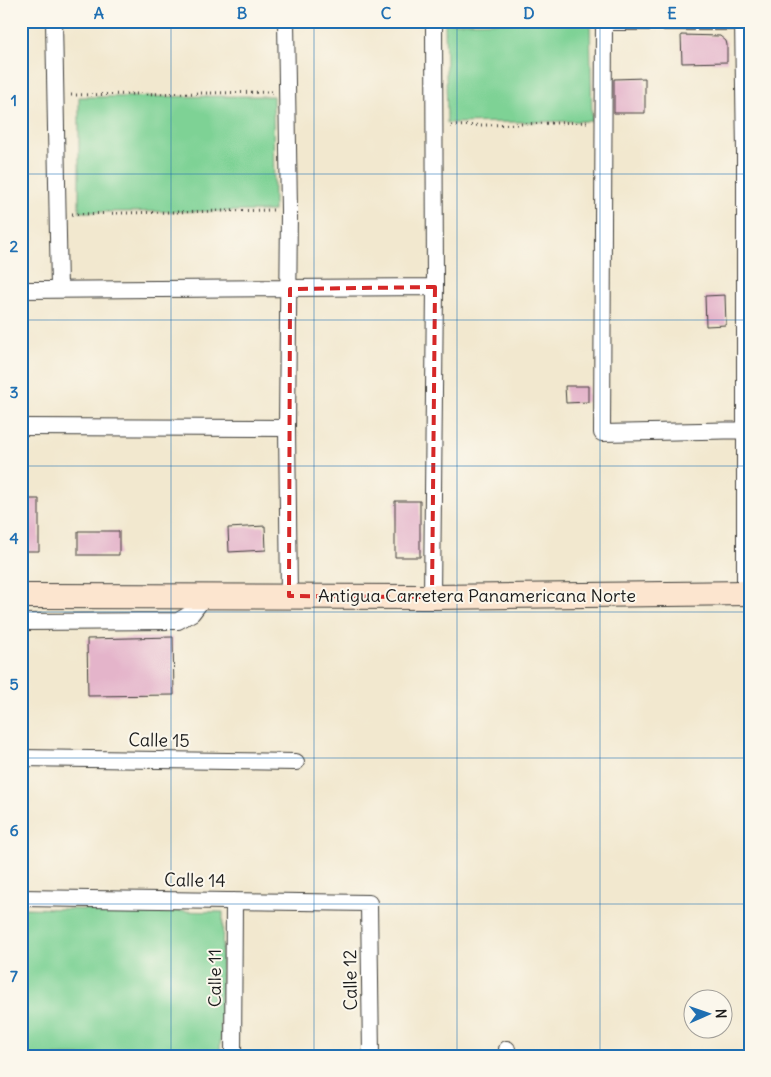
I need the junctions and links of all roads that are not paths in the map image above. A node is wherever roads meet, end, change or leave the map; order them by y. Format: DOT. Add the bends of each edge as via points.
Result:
graph roads {
  1 [pos="54,21"];
  2 [pos="286,21"];
  3 [pos="434,22"];
  4 [pos="604,22"];
  5 [pos="742,22"];
  6 [pos="750,22"];
  7 [pos="748,153"];
  8 [pos="435,287"];
  9 [pos="59,289"];
  10 [pos="290,289"];
  11 [pos="21,290"];
  12 [pos="747,296"];
  13 [pos="21,427"];
  14 [pos="287,428"];
  15 [pos="748,430"];
  16 [pos="748,594"];
  17 [pos="21,596"];
  18 [pos="204,596"];
  19 [pos="289,596"];
  20 [pos="432,596"];
  21 [pos="21,622"];
  22 [pos="21,758"];
  23 [pos="296,762"];
  24 [pos="21,898"];
  25 [pos="234,901"];
  26 [pos="369,903"];
  27 [pos="233,1056"];
  28 [pos="371,1056"];
  1 -- 9 [label="street"];
  2 -- 10 [label="street"];
  3 -- 8 [label="street"];
  4 -- 5 [label="street"];
  4 -- 15 [label="street" via="602,433"];
  5 -- 6 [label="street"];
  5 -- 7 [label="street"];
  7 -- 12 [label="street"];
  8 -- 10 [label="street"];
  8 -- 20 [label="street"];
  9 -- 10 [label="street"];
  9 -- 11 [label="street"];
  10 -- 14 [label="street"];
  12 -- 15 [label="street"];
  13 -- 14 [label="street"];
  14 -- 19 [label="street"];
  15 -- 16 [label="street"];
  16 -- 20 [label="main road, Antigua Carretera Panamericana Norte"];
  17 -- 18 [label="main road, Antigua Carretera Panamericana Norte"];
  18 -- 19 [label="main road, Antigua Carretera Panamericana Norte"];
  18 -- 21 [label="street" via="192,612 178,621"];
  19 -- 20 [label="main road, Antigua Carretera Panamericana Norte"];
  22 -- 23 [label="street, Calle 15"];
  24 -- 25 [label="street, Calle 14"];
  25 -- 26 [label="street, Calle 14"];
  25 -- 27 [label="street, Calle 11"];
  26 -- 28 [label="street, Calle 12"];
}
